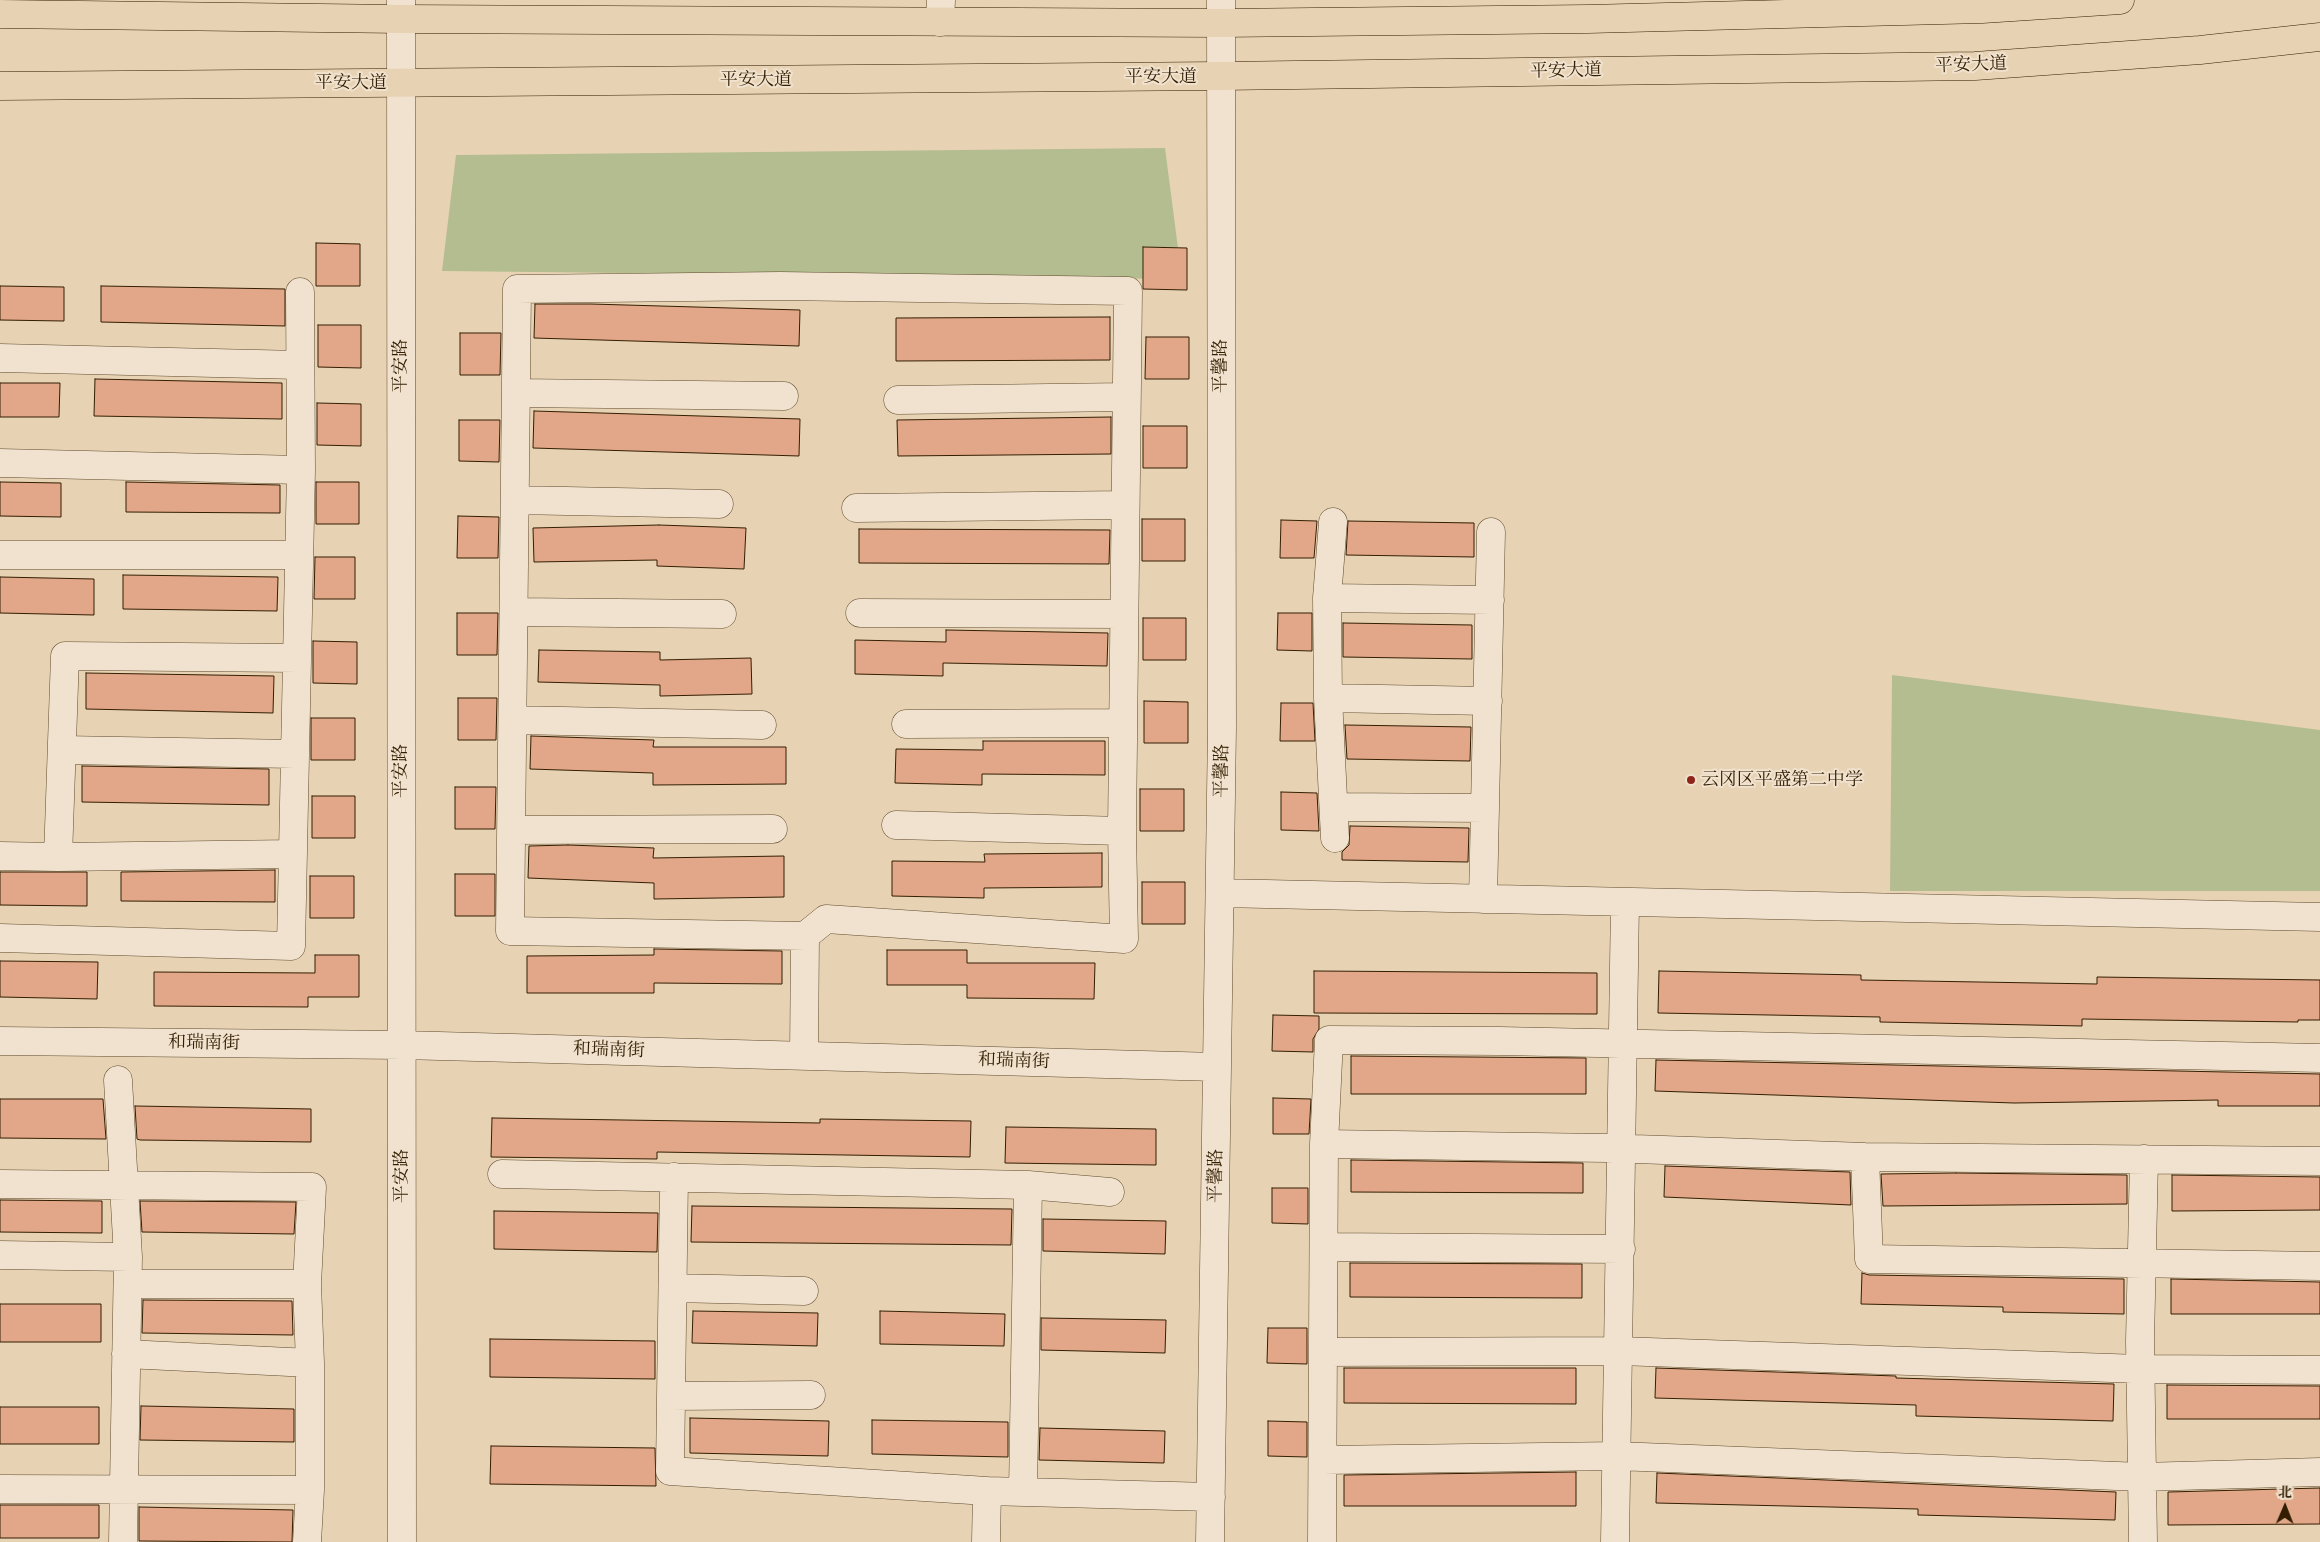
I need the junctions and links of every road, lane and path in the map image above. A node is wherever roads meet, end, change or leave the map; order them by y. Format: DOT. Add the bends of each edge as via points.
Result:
graph roads {
  1 [pos="2120,0"];
  2 [pos="400,9"];
  3 [pos="941,11"];
  4 [pos="1221,12"];
  5 [pos="0,14"];
  6 [pos="2320,37"];
  7 [pos="1220,76"];
  8 [pos="400,83"];
  9 [pos="0,86"];
  10 [pos="300,292"];
  11 [pos="0,358"];
  12 [pos="300,365"];
  13 [pos="516,393"];
  14 [pos="784,396"];
  15 [pos="1126,397"];
  16 [pos="898,400"];
  17 [pos="0,463"];
  18 [pos="301,470"];
  19 [pos="515,500"];
  20 [pos="719,504"];
  21 [pos="1125,505"];
  22 [pos="856,508"];
  23 [pos="1333,522"];
  24 [pos="1491,532"];
  25 [pos="0,555"];
  26 [pos="299,555"];
  27 [pos="1327,598"];
  28 [pos="1490,600"];
  29 [pos="514,612"];
  30 [pos="860,613"];
  31 [pos="722,614"];
  32 [pos="1124,614"];
  33 [pos="297,658"];
  34 [pos="1328,698"];
  35 [pos="1488,701"];
  36 [pos="513,720"];
  37 [pos="1123,723"];
  38 [pos="906,724"];
  39 [pos="762,725"];
  40 [pos="62,750"];
  41 [pos="295,754"];
  42 [pos="1334,807"];
  43 [pos="1485,808"];
  44 [pos="896,825"];
  45 [pos="773,829"];
  46 [pos="511,830"];
  47 [pos="1122,831"];
  48 [pos="1335,838"];
  49 [pos="293,854"];
  50 [pos="0,856"];
  51 [pos="58,857"];
  52 [pos="1220,893"];
  53 [pos="1484,899"];
  54 [pos="1625,902"];
  55 [pos="2320,917"];
  56 [pos="805,936"];
  57 [pos="0,938"];
  58 [pos="0,1041"];
  59 [pos="1624,1044"];
  60 [pos="402,1045"];
  61 [pos="804,1056"];
  62 [pos="2320,1058"];
  63 [pos="1217,1067"];
  64 [pos="118,1080"];
  65 [pos="1324,1144"];
  66 [pos="1622,1148"];
  67 [pos="1865,1157"];
  68 [pos="2144,1159"];
  69 [pos="2320,1162"];
  70 [pos="502,1174"];
  71 [pos="674,1177"];
  72 [pos="0,1184"];
  73 [pos="1028,1185"];
  74 [pos="124,1186"];
  75 [pos="1110,1192"];
  76 [pos="1324,1247"];
  77 [pos="1621,1249"];
  78 [pos="0,1255"];
  79 [pos="128,1257"];
  80 [pos="2142,1263"];
  81 [pos="2320,1266"];
  82 [pos="128,1284"];
  83 [pos="307,1284"];
  84 [pos="673,1288"];
  85 [pos="804,1291"];
  86 [pos="1619,1351"];
  87 [pos="1323,1352"];
  88 [pos="126,1354"];
  89 [pos="310,1363"];
  90 [pos="2140,1369"];
  91 [pos="2320,1370"];
  92 [pos="812,1395"];
  93 [pos="671,1396"];
  94 [pos="1617,1456"];
  95 [pos="1323,1460"];
  96 [pos="2320,1472"];
  97 [pos="2142,1477"];
  98 [pos="0,1488"];
  99 [pos="124,1489"];
  100 [pos="310,1490"];
  101 [pos="988,1491"];
  102 [pos="1023,1492"];
  103 [pos="1211,1497"];
  104 [pos="123,1542"];
  105 [pos="307,1542"];
  106 [pos="402,1542"];
  107 [pos="986,1542"];
  108 [pos="1210,1542"];
  109 [pos="1322,1542"];
  110 [pos="1616,1542"];
  111 [pos="2143,1542"];
  1 -- 4 [label="main road" via="1982,9 1627,18"];
  2 -- 3 [label="main road"];
  2 -- 5 [label="main road"];
  2 -- 8 [label="street, 平安路"];
  3 -- 4 [label="main road"];
  4 -- 7 [label="street, 平馨路"];
  6 -- 7 [label="main road, 平安大道" via="2200,50 1975,66"];
  7 -- 8 [label="main road, 平安大道"];
  7 -- 52 [label="street, 平馨路"];
  8 -- 9 [label="main road, 平安大道"];
  8 -- 60 [label="street, 平安路"];
  10 -- 12 [label="street"];
  11 -- 12 [label="street"];
  12 -- 18 [label="street"];
  13 -- 14 [label="street"];
  13 -- 15 [label="street" via="518,289 780,286 1128,291"];
  13 -- 19 [label="street"];
  15 -- 16 [label="street"];
  15 -- 21 [label="street"];
  17 -- 18 [label="street"];
  18 -- 26 [label="street"];
  19 -- 20 [label="street"];
  19 -- 29 [label="street"];
  21 -- 22 [label="street"];
  21 -- 32 [label="street"];
  23 -- 27 [label="street"];
  24 -- 28 [label="street"];
  25 -- 26 [label="street"];
  26 -- 33 [label="street"];
  27 -- 28 [label="street"];
  27 -- 34 [label="street"];
  28 -- 35 [label="street"];
  29 -- 31 [label="street"];
  29 -- 36 [label="street"];
  30 -- 32 [label="street"];
  32 -- 37 [label="street"];
  33 -- 40 [label="street" via="65,656"];
  33 -- 41 [label="street"];
  34 -- 35 [label="street"];
  34 -- 42 [label="street"];
  35 -- 43 [label="street"];
  36 -- 39 [label="street"];
  36 -- 46 [label="street"];
  37 -- 38 [label="street"];
  37 -- 47 [label="street"];
  40 -- 41 [label="street"];
  40 -- 51 [label="street"];
  41 -- 49 [label="street"];
  42 -- 43 [label="street"];
  42 -- 48 [label="street"];
  43 -- 53 [label="street"];
  44 -- 47 [label="street"];
  45 -- 46 [label="street"];
  46 -- 56 [label="street" via="510,931"];
  47 -- 56 [label="street" via="1124,939 826,919"];
  49 -- 51 [label="street"];
  49 -- 57 [label="street" via="291,946"];
  50 -- 51 [label="street"];
  52 -- 53 [label="street"];
  52 -- 63 [label="street, 平馨路"];
  53 -- 54 [label="street"];
  54 -- 55 [label="street"];
  54 -- 59 [label="street"];
  56 -- 61 [label="street"];
  58 -- 60 [label="street, 和瑞南街"];
  59 -- 62 [label="street"];
  59 -- 65 [label="street" via="1329,1040"];
  59 -- 66 [label="street"];
  60 -- 61 [label="street, 和瑞南街"];
  60 -- 106 [label="street, 平安路"];
  61 -- 63 [label="street, 和瑞南街"];
  63 -- 103 [label="street, 平馨路"];
  64 -- 74 [label="street"];
  65 -- 66 [label="street"];
  65 -- 76 [label="street"];
  66 -- 67 [label="street"];
  66 -- 77 [label="street"];
  67 -- 68 [label="street"];
  67 -- 80 [label="street" via="1869,1259"];
  68 -- 69 [label="street"];
  68 -- 80 [label="street"];
  70 -- 71 [label="street"];
  71 -- 73 [label="street"];
  71 -- 84 [label="street"];
  72 -- 74 [label="street"];
  73 -- 75 [label="street"];
  73 -- 102 [label="street"];
  74 -- 79 [label="street"];
  74 -- 83 [label="street" via="312,1186"];
  76 -- 77 [label="street"];
  76 -- 87 [label="street"];
  77 -- 86 [label="street"];
  78 -- 79 [label="street"];
  79 -- 82 [label="street"];
  80 -- 81 [label="street"];
  80 -- 90 [label="street"];
  82 -- 83 [label="street"];
  82 -- 88 [label="street"];
  83 -- 89 [label="street"];
  84 -- 85 [label="street"];
  84 -- 93 [label="street"];
  86 -- 87 [label="street"];
  86 -- 90 [label="street"];
  86 -- 94 [label="street"];
  87 -- 95 [label="street"];
  88 -- 89 [label="street"];
  88 -- 99 [label="street"];
  89 -- 100 [label="street"];
  90 -- 91 [label="street"];
  90 -- 97 [label="street"];
  92 -- 93 [label="street"];
  93 -- 101 [label="street" via="670,1471"];
  94 -- 95 [label="street"];
  94 -- 97 [label="street"];
  94 -- 110 [label="street"];
  95 -- 109 [label="street"];
  96 -- 97 [label="street"];
  97 -- 111 [label="street"];
  98 -- 99 [label="street"];
  99 -- 100 [label="street"];
  99 -- 104 [label="street"];
  100 -- 105 [label="street"];
  101 -- 102 [label="street"];
  101 -- 107 [label="street"];
  102 -- 103 [label="street"];
  103 -- 108 [label="street, 平馨路"];
}
